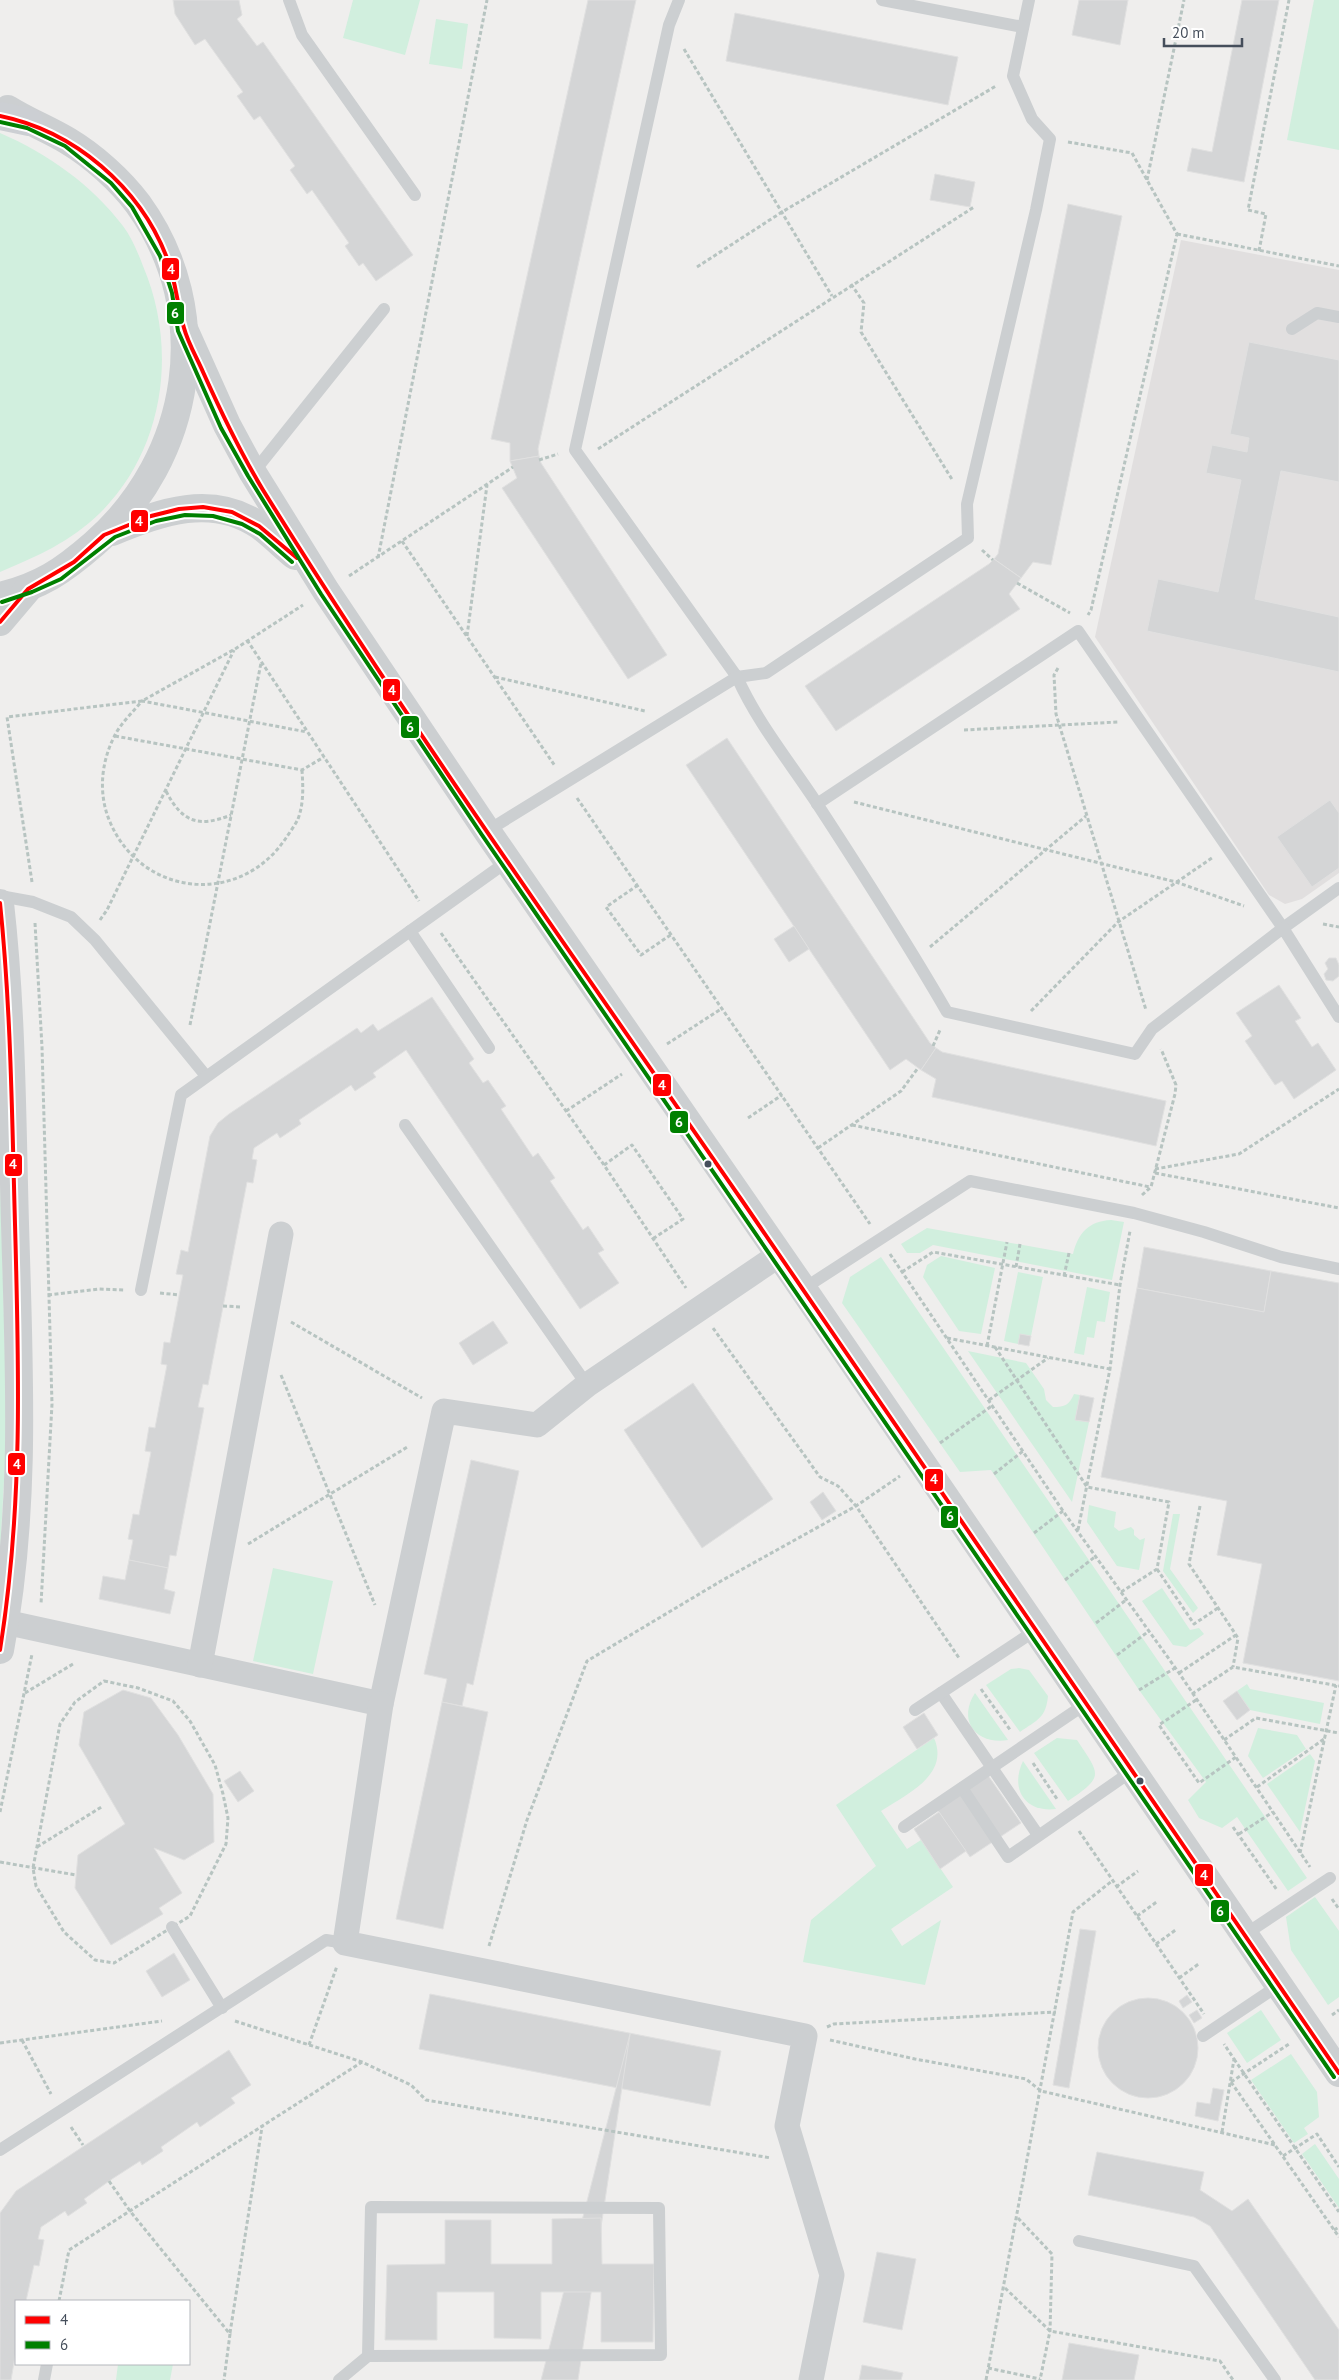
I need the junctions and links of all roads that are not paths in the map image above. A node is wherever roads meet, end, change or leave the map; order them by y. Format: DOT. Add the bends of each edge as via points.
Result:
graph roads {
  1 [pos="289,0"];
  2 [pos="679,0"];
  3 [pos="882,0"];
  4 [pos="1029,0"];
  5 [pos="1024,27"];
  6 [pos="0,105"];
  7 [pos="0,116"];
  8 [pos="29,122"];
  9 [pos="415,196"];
  10 [pos="384,309"];
  11 [pos="1339,317"];
  12 [pos="184,329"];
  13 [pos="1292,329"];
  14 [pos="254,473"];
  15 [pos="104,535"];
  16 [pos="319,581"];
  17 [pos="28,589"];
  18 [pos="0,596"];
  19 [pos="0,622"];
  20 [pos="737,677"];
  21 [pos="817,804"];
  22 [pos="487,831"];
  23 [pos="508,861"];
  24 [pos="1339,888"];
  25 [pos="0,896"];
  26 [pos="0,903"];
  27 [pos="1282,928"];
  28 [pos="410,932"];
  29 [pos="1339,1017"];
  30 [pos="489,1048"];
  31 [pos="206,1076"];
  32 [pos="405,1125"];
  33 [pos="281,1234"];
  34 [pos="779,1255"];
  35 [pos="1339,1269"];
  36 [pos="803,1289"];
  37 [pos="141,1290"];
  38 [pos="587,1385"];
  39 [pos="6,1622"];
  40 [pos="1036,1630"];
  41 [pos="0,1650"];
  42 [pos="200,1665"];
  43 [pos="941,1693"];
  44 [pos="381,1704"];
  45 [pos="1087,1704"];
  46 [pos="915,1710"];
  47 [pos="992,1767"];
  48 [pos="1132,1771"];
  49 [pos="962,1788"];
  50 [pos="904,1826"];
  51 [pos="1038,1835"];
  52 [pos="1330,1878"];
  53 [pos="172,1927"];
  54 [pos="1244,1935"];
  55 [pos="345,1943"];
  56 [pos="1279,1985"];
  57 [pos="217,2011"];
  58 [pos="1208,2032"];
  59 [pos="1339,2073"];
  60 [pos="0,2150"];
  61 [pos="1079,2241"];
  62 [pos="368,2356"];
  63 [pos="47,2365"];
  64 [pos="44,2380"];
  65 [pos="339,2380"];
  66 [pos="811,2380"];
  67 [pos="1275,2380"];
  1 -- 9 [label="lane" via="302,35"];
  2 -- 20 [label="lane" via="669,25 575,450"];
  3 -- 5 [label="lane"];
  4 -- 5 [label="lane"];
  5 -- 20 [label="lane" via="1013,76 1032,119 1050,139 966,504 968,538 766,673"];
  6 -- 8 [label="street"];
  7 -- 8 [label="main road"];
  8 -- 12 [label="street" via="68,142 92,159 137,203 166,253 178,292"];
  10 -- 14 [label="lane"];
  11 -- 13 [label="lane" via="1317,312"];
  12 -- 14 [label="street" via="207,384"];
  12 -- 15 [label="street" via="182,397 164,453 130,508"];
  14 -- 16 [label="street"];
  15 -- 16 [label="street" via="151,516 179,509 203,507 232,512 259,526"];
  15 -- 17 [label="street" via="74,562"];
  16 -- 22 [label="street"];
  17 -- 18 [label="street"];
  17 -- 19 [label="street"];
  20 -- 21 [label="lane" via="748,703"];
  20 -- 22 [label="lane"];
  21 -- 27 [label="lane" via="947,1012 1135,1054 1152,1029"];
  21 -- 27 [label="lane" via="1081,626 1140,721"];
  22 -- 23 [label="street"];
  23 -- 28 [label="lane"];
  23 -- 34 [label="street"];
  24 -- 27 [label="lane"];
  25 -- 31 [label="lane" via="33,902 71,917 90,934"];
  26 -- 39 [label="street" via="10,1060 20,1410 13,1569"];
  27 -- 29 [label="lane"];
  28 -- 30 [label="lane"];
  28 -- 31 [label="lane"];
  31 -- 37 [label="lane" via="181,1095"];
  32 -- 38 [label="lane"];
  33 -- 42 [label="street"];
  34 -- 36 [label="street"];
  34 -- 38 [label="street"];
  35 -- 36 [label="lane" via="1281,1257 1134,1213 970,1181"];
  36 -- 40 [label="street"];
  38 -- 44 [label="street" via="537,1425 442,1419"];
  39 -- 41 [label="street"];
  39 -- 42 [label="street"];
  40 -- 43 [label="lane"];
  40 -- 45 [label="street"];
  42 -- 44 [label="street"];
  43 -- 46 [label="lane"];
  43 -- 47 [label="lane"];
  44 -- 55 [label="street"];
  45 -- 47 [label="lane"];
  45 -- 48 [label="street"];
  47 -- 49 [label="lane"];
  47 -- 51 [label="lane"];
  48 -- 51 [label="lane"];
  48 -- 54 [label="street"];
  49 -- 50 [label="lane"];
  49 -- 51 [label="lane" via="1008,1856"];
  52 -- 54 [label="lane"];
  53 -- 57 [label="lane"];
  54 -- 56 [label="street"];
  55 -- 57 [label="lane" via="326,1940"];
  55 -- 66 [label="street" via="805,2036 787,2126 832,2275"];
  56 -- 58 [label="lane"];
  56 -- 59 [label="street"];
  57 -- 60 [label="lane"];
  61 -- 67 [label="lane" via="1194,2266"];
  62 -- 62 [label="lane" via="661,2355 659,2208 371,2207"];
  62 -- 65 [label="lane"];
  63 -- 64 [label="lane"];
}
